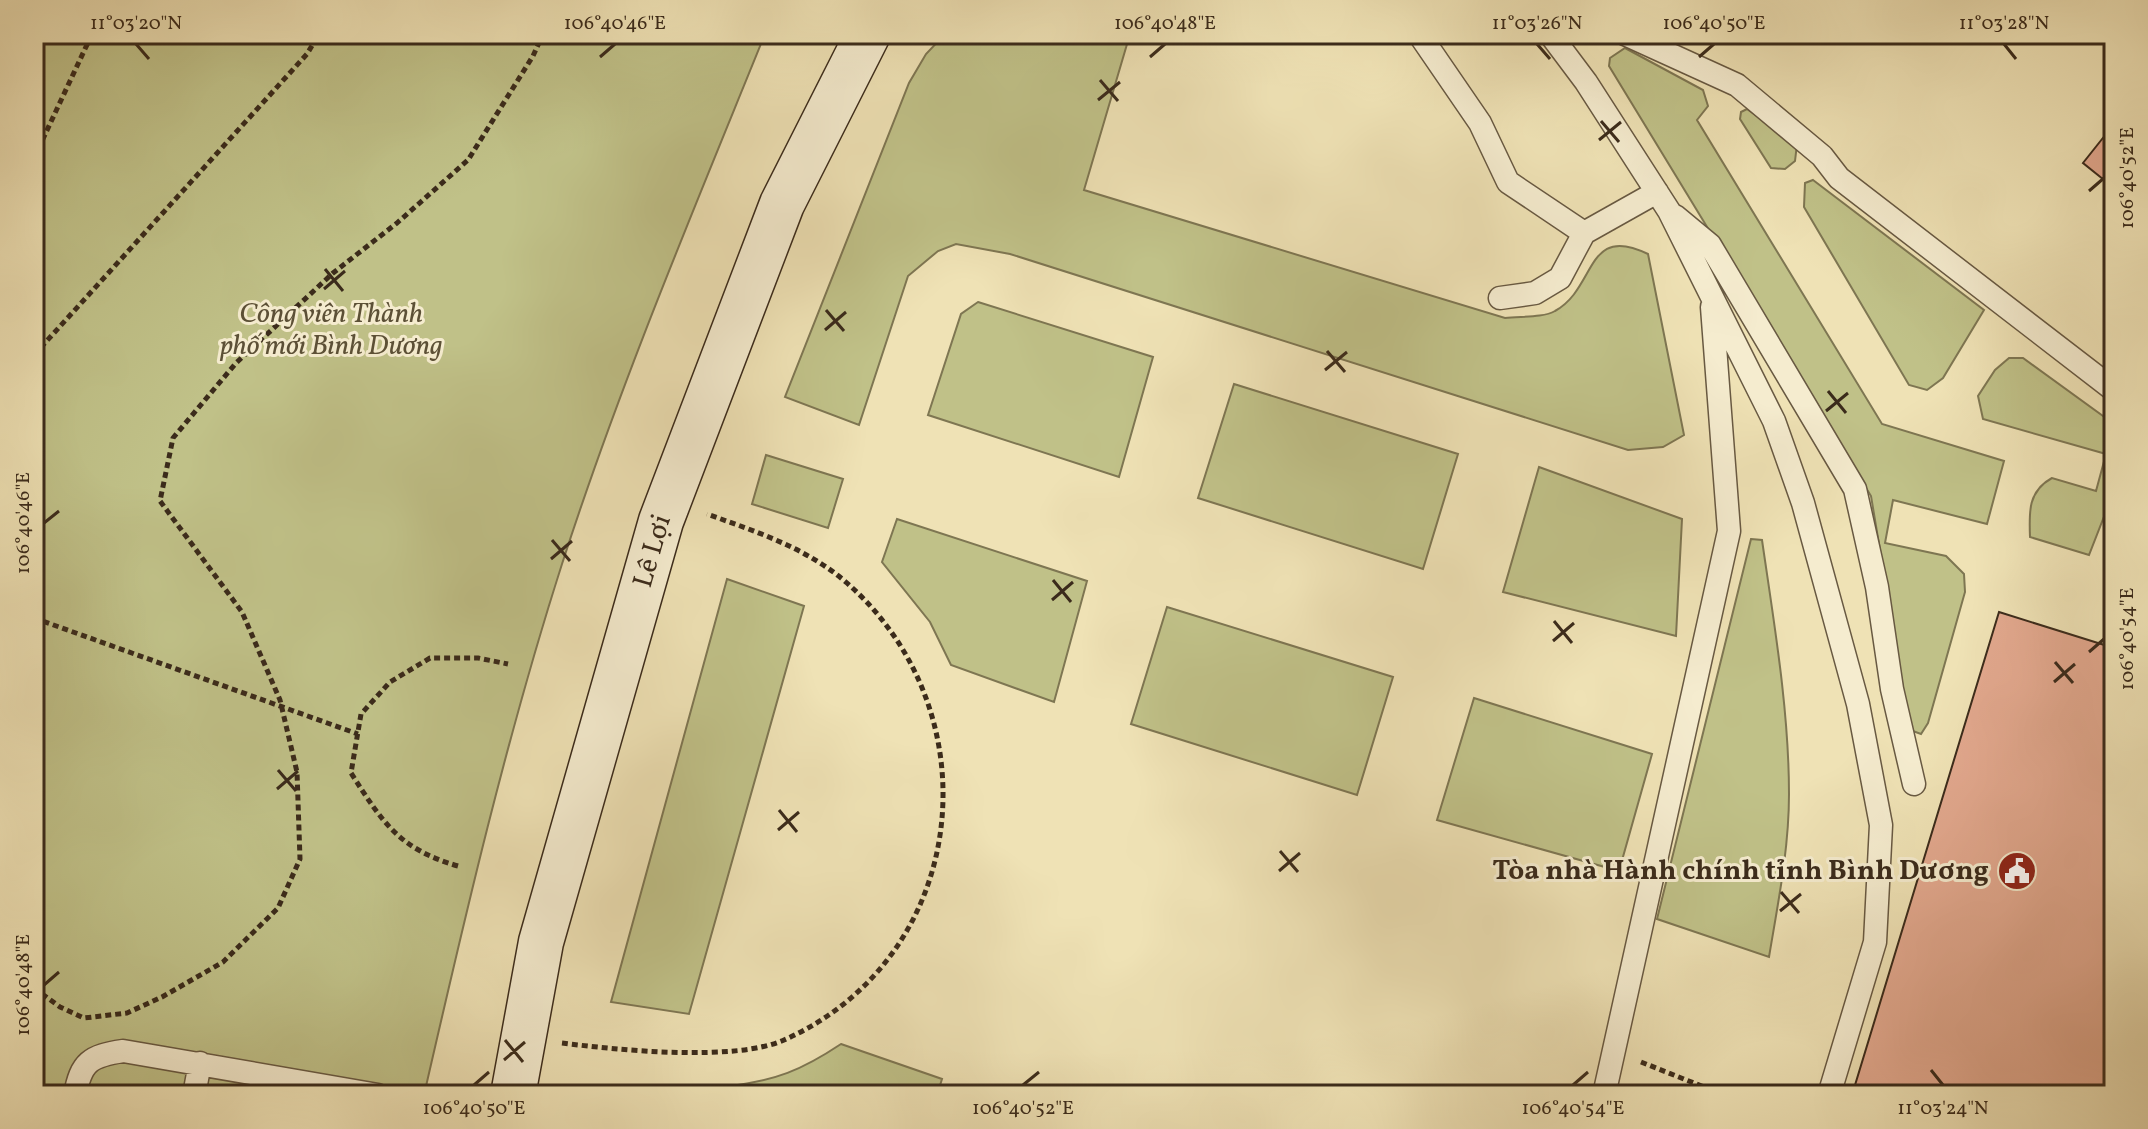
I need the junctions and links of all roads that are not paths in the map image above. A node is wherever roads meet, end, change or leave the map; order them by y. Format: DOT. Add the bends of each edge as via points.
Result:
graph roads {
  1 [pos="868,34"];
  2 [pos="1419,34"];
  3 [pos="1550,34"];
  4 [pos="1625,34"];
  5 [pos="1663,201"];
  6 [pos="1584,233"];
  7 [pos="1711,294"];
  8 [pos="1500,298"];
  9 [pos="2114,390"];
  10 [pos="1914,784"];
  11 [pos="200,1063"];
  12 [pos="310,1089"];
  13 [pos="75,1095"];
  14 [pos="194,1095"];
  15 [pos="378,1095"];
  16 [pos="513,1095"];
  17 [pos="1604,1095"];
  18 [pos="1829,1095"];
  1 -- 16 [label="main road, Lê Lợi" via="782,204 669,500 541,942"];
  2 -- 6 [label="lane" via="1480,123 1508,182"];
  3 -- 5 [label="lane"];
  4 -- 9 [label="lane" via="1737,85 1822,156 1839,178"];
  5 -- 6 [label="lane"];
  5 -- 7 [label="lane"];
  5 -- 10 [label="lane" via="1710,245 1855,489"];
  6 -- 8 [label="lane" via="1560,278 1535,293"];
  7 -- 17 [label="lane" via="1729,531"];
  7 -- 18 [label="lane" via="1774,421 1803,503 1858,704 1881,825 1875,942"];
  11 -- 12 [label="lane"];
  11 -- 13 [label="lane" via="123,1051 96,1055 79,1074"];
  11 -- 14 [label="lane"];
  12 -- 15 [label="lane"];
}
